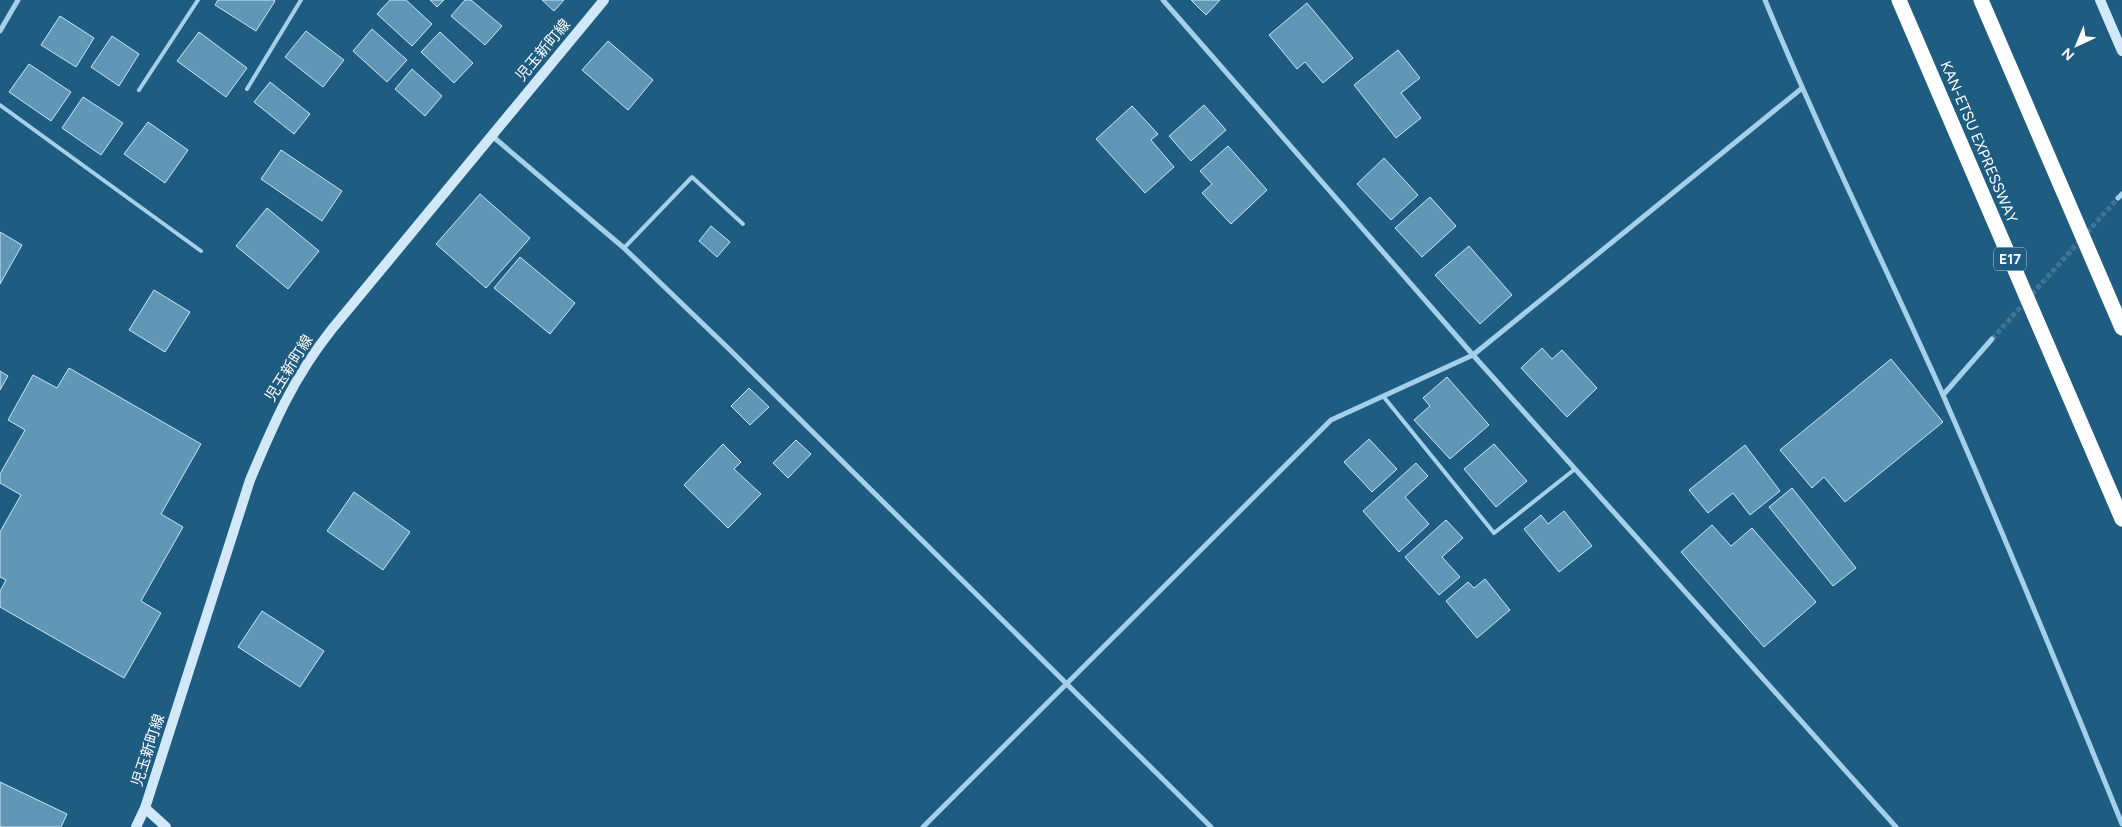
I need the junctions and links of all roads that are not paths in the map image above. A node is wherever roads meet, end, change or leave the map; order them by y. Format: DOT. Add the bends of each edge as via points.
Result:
graph roads {
  1 [pos="18,0"];
  2 [pos="198,0"];
  3 [pos="301,0"];
  4 [pos="604,0"];
  5 [pos="1163,0"];
  6 [pos="1764,0"];
  7 [pos="1899,0"];
  8 [pos="1981,0"];
  9 [pos="2100,0"];
  10 [pos="0,31"];
  11 [pos="2122,51"];
  12 [pos="1801,88"];
  13 [pos="246,89"];
  14 [pos="139,90"];
  15 [pos="0,105"];
  16 [pos="491,135"];
  17 [pos="742,224"];
  18 [pos="624,248"];
  19 [pos="201,251"];
  20 [pos="2122,328"];
  21 [pos="1992,339"];
  22 [pos="1473,355"];
  23 [pos="1942,395"];
  24 [pos="1383,396"];
  25 [pos="1575,469"];
  26 [pos="2122,519"];
  27 [pos="1067,685"];
  28 [pos="145,808"];
  29 [pos="2122,824"];
  30 [pos="136,827"];
  31 [pos="166,827"];
  32 [pos="923,827"];
  33 [pos="1211,827"];
  34 [pos="1896,827"];
  1 -- 10 [label="street"];
  2 -- 14 [label="lane"];
  3 -- 13 [label="lane"];
  4 -- 16 [label="main road, 児玉新町線"];
  5 -- 22 [label="street"];
  6 -- 12 [label="street"];
  7 -- 26 [label="highway, KAN-ETSU EXPRESSWAY / E17"];
  8 -- 20 [label="highway"];
  9 -- 11 [label="main road"];
  12 -- 22 [label="street"];
  12 -- 23 [label="street"];
  15 -- 19 [label="lane"];
  16 -- 18 [label="street"];
  16 -- 28 [label="main road, 児玉新町線" via="332,329 293,386 250,480"];
  17 -- 18 [label="lane" via="692,177"];
  18 -- 27 [label="street"];
  21 -- 23 [label="street"];
  22 -- 24 [label="street"];
  22 -- 25 [label="street"];
  23 -- 29 [label="street"];
  24 -- 25 [label="lane" via="1494,533"];
  24 -- 27 [label="street" via="1331,420"];
  25 -- 34 [label="street"];
  27 -- 32 [label="street"];
  27 -- 33 [label="street"];
  28 -- 30 [label="main road, 児玉新町線"];
  28 -- 31 [label="main road"];
}
